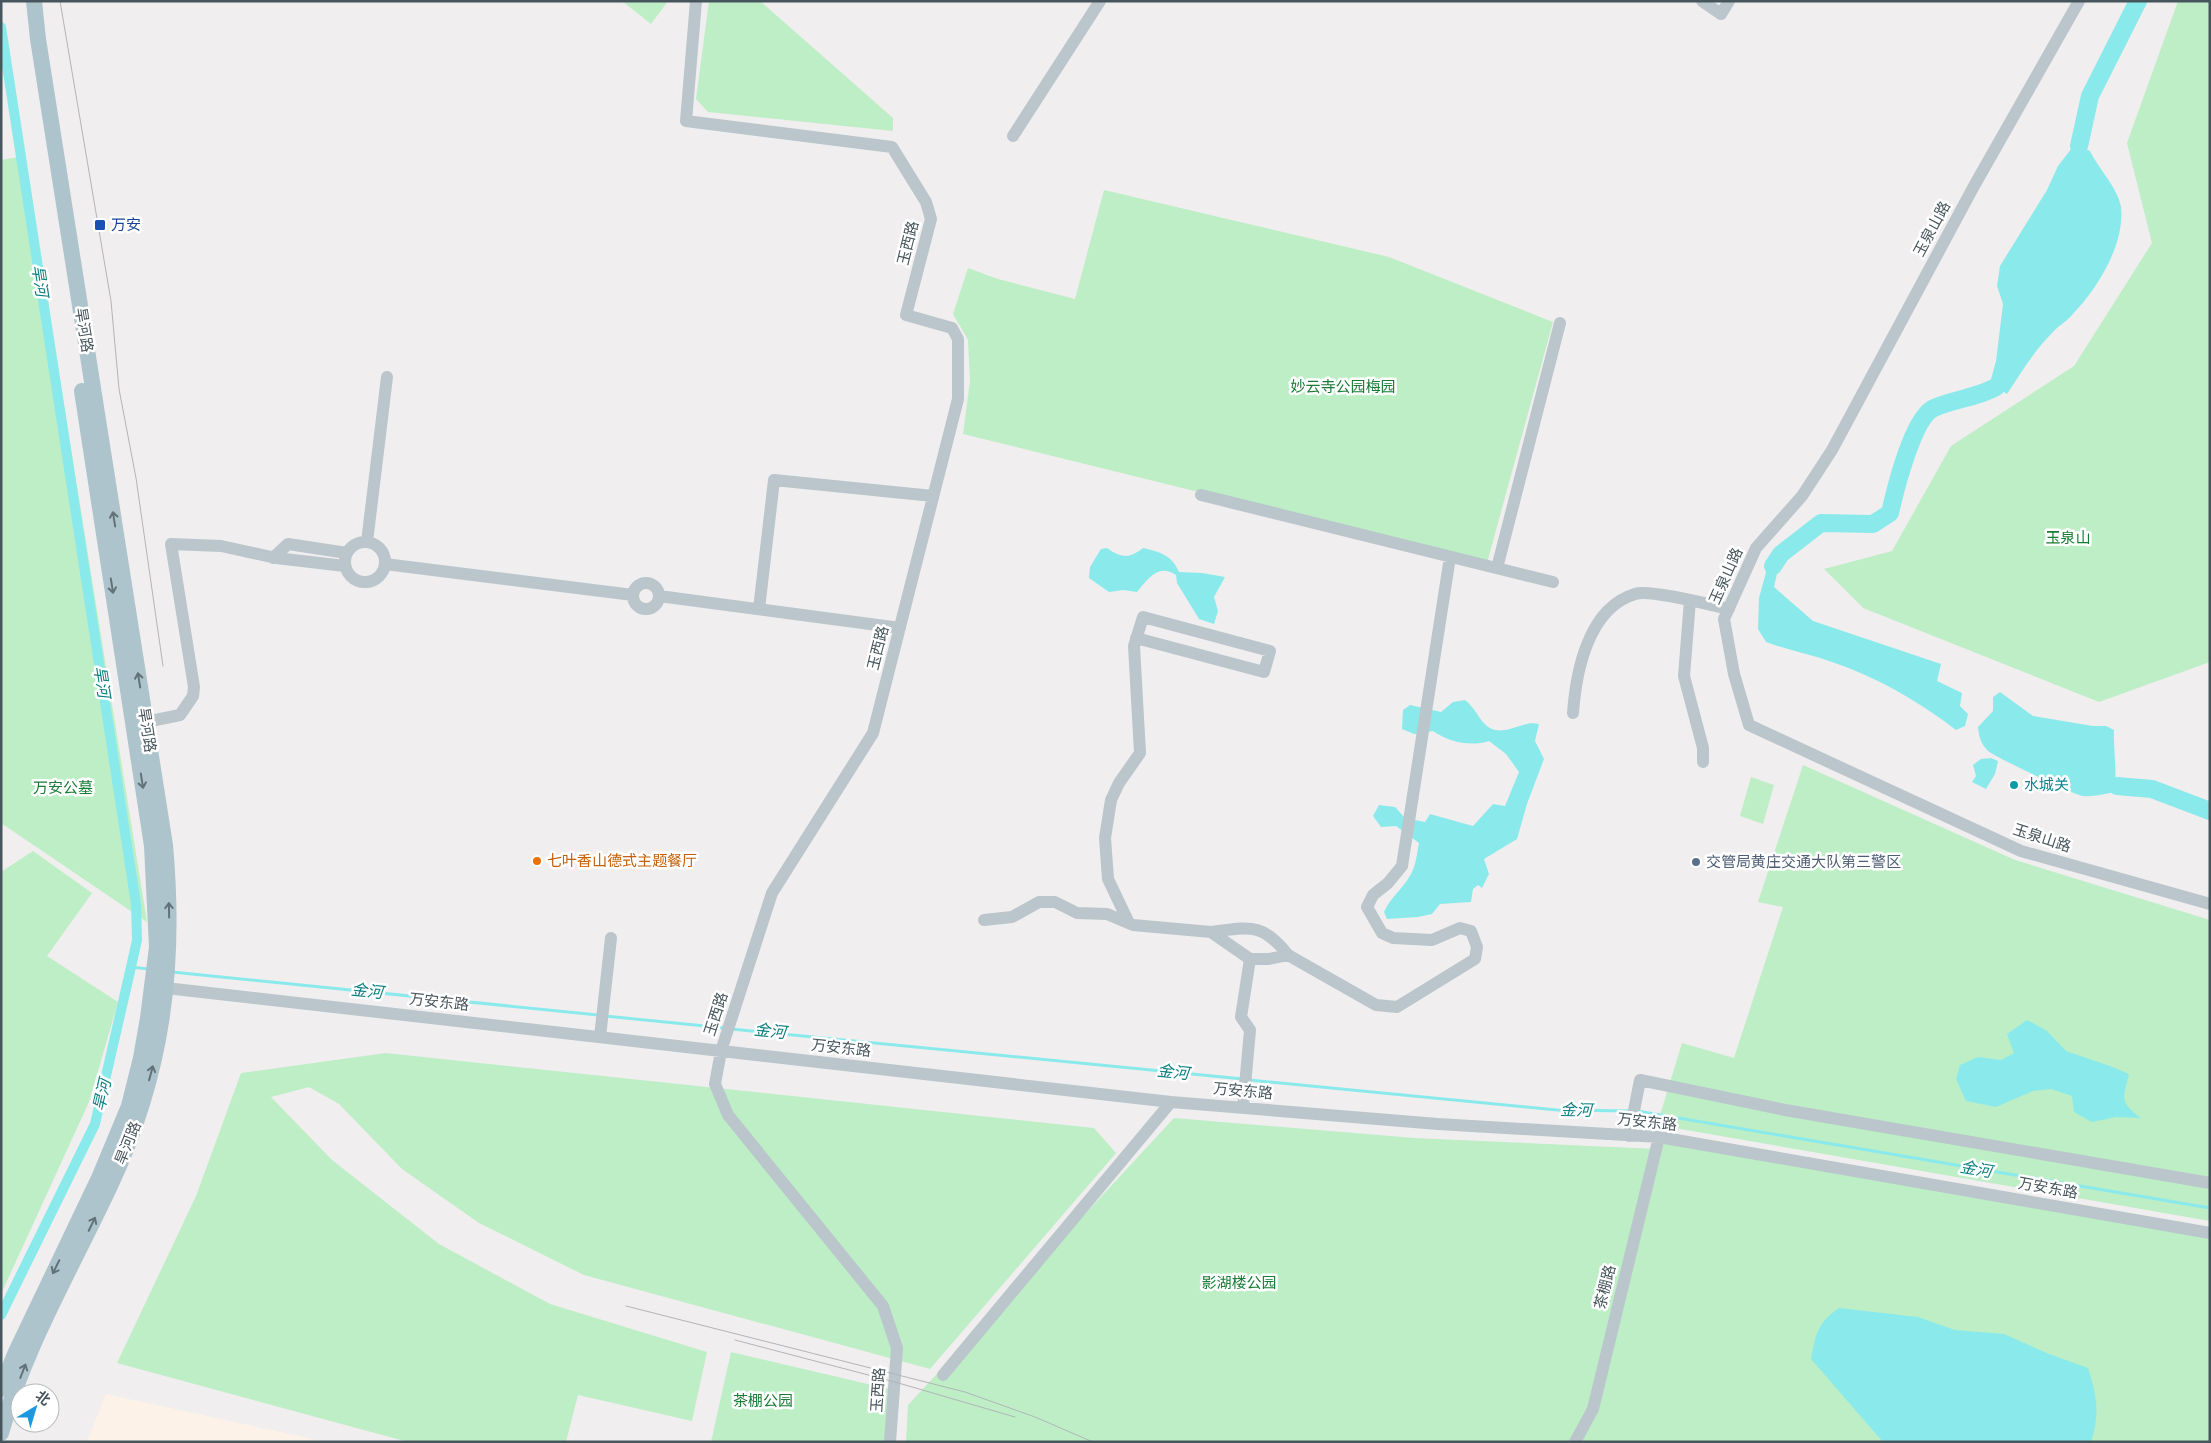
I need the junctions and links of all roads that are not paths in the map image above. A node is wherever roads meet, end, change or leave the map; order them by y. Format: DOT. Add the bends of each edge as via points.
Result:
graph roads {
  1 [pos="22,1"];
  2 [pos="34,1"];
  3 [pos="696,1"];
  4 [pos="1100,1"];
  5 [pos="1702,1"];
  6 [pos="1729,1"];
  7 [pos="2079,1"];
  8 [pos="1013,136"];
  9 [pos="1560,323"];
  10 [pos="387,377"];
  11 [pos="1201,495"];
  12 [pos="933,496"];
  13 [pos="367,542"];
  14 [pos="347,552"];
  15 [pos="1450,557"];
  16 [pos="273,558"];
  17 [pos="385,564"];
  18 [pos="345,566"];
  19 [pos="1497,568"];
  20 [pos="1553,582"];
  21 [pos="633,595"];
  22 [pos="659,596"];
  23 [pos="1690,600"];
  24 [pos="759,610"];
  25 [pos="1729,610"];
  26 [pos="900,628"];
  27 [pos="1136,638"];
  28 [pos="1573,713"];
  29 [pos="146,722"];
  30 [pos="1702,762"];
  31 [pos="2210,904"];
  32 [pos="984,920"];
  33 [pos="1129,923"];
  34 [pos="1211,932"];
  35 [pos="611,938"];
  36 [pos="1288,955"];
  37 [pos="162,957"];
  38 [pos="1250,959"];
  39 [pos="159,981"];
  40 [pos="600,1037"];
  41 [pos="721,1051"];
  42 [pos="1171,1102"];
  43 [pos="1243,1108"];
  44 [pos="1629,1136"];
  45 [pos="1659,1138"];
  46 [pos="2210,1183"];
  47 [pos="2210,1232"];
  48 [pos="943,1375"];
  49 [pos="1,1389"];
  50 [pos="1,1433"];
  51 [pos="890,1442"];
  52 [pos="1575,1442"];
  1 -- 37 [label="main road, 旱河路, one-way" via="152,846"];
  29 -- 2 [label="main road, 旱河路, one-way"];
  3 -- 12 [label="street, 玉西路" via="686,121 892,147 926,202 932,219 906,315 952,328 958,339 958,399"];
  4 -- 8 [label="street"];
  5 -- 6 [label="street" via="1721,14"];
  7 -- 25 [label="street, 玉泉山路" via="1974,186 1832,450 1802,496 1756,548"];
  9 -- 19 [label="street"];
  10 -- 13 [label="street"];
  11 -- 15 [label="street"];
  12 -- 24 [label="street" via="774,480"];
  12 -- 26 [label="street, 玉西路"];
  13 -- 14 [label="street" via="357,544"];
  13 -- 17 [label="street" via="382,551"];
  14 -- 16 [label="street" via="288,544"];
  14 -- 18 [label="street"];
  15 -- 19 [label="street"];
  15 -- 36 [label="street" via="1402,866 1388,884 1373,895 1367,907 1382,933 1393,938 1432,940 1460,928 1471,931 1477,947 1475,959 1397,1007 1376,1005"];
  16 -- 18 [label="street"];
  16 -- 29 [label="street" via="221,546 171,544 193,696 180,715"];
  17 -- 18 [label="street" via="380,576 369,582 351,577"];
  17 -- 21 [label="street"];
  19 -- 20 [label="street"];
  21 -- 22 [label="street" via="637,586 645,582 654,585"];
  21 -- 22 [label="street" via="637,606 645,609 656,604"];
  22 -- 24 [label="street"];
  23 -- 25 [label="street"];
  23 -- 28 [label="street" via="1636,593 1618,602 1604,615 1594,630 1582,661"];
  23 -- 30 [label="street" via="1684,676 1703,748"];
  24 -- 26 [label="street"];
  25 -- 31 [label="street, 玉泉山路" via="1724,619 1732,665 1749,725 2021,851"];
  26 -- 41 [label="street, 玉西路" via="873,733 772,893"];
  27 -- 27 [label="street" via="1143,617 1270,651 1264,672"];
  27 -- 33 [label="street" via="1134,678 1140,753 1111,800 1105,838 1108,879"];
  37 -- 29 [label="main road, 旱河路, one-way" via="169,887"];
  32 -- 33 [label="street" via="1012,917 1039,902 1055,902 1077,913 1107,914"];
  33 -- 34 [label="street"];
  34 -- 36 [label="street" via="1249,927 1274,937"];
  34 -- 38 [label="street"];
  35 -- 40 [label="street"];
  36 -- 38 [label="street" via="1270,960"];
  37 -- 39 [label="main road, 旱河路"];
  38 -- 43 [label="street" via="1241,1017 1250,1030"];
  39 -- 40 [label="street, 万安东路"];
  39 -- 49 [label="main road, 旱河路, one-way" via="129,1106"];
  50 -- 39 [label="main road, 旱河路, one-way" via="27,1359 142,1110 154,1060"];
  40 -- 41 [label="street, 万安东路"];
  41 -- 42 [label="street, 万安东路"];
  41 -- 51 [label="street, 玉西路" via="715,1084 728,1115 883,1306 897,1348"];
  42 -- 43 [label="street, 万安东路"];
  42 -- 48 [label="street"];
  43 -- 44 [label="street, 万安东路"];
  44 -- 45 [label="street, 万安东路"];
  44 -- 46 [label="street" via="1640,1080 1785,1110"];
  45 -- 47 [label="street, 万安东路"];
  45 -- 52 [label="street, 茶棚路" via="1592,1409"];
}
